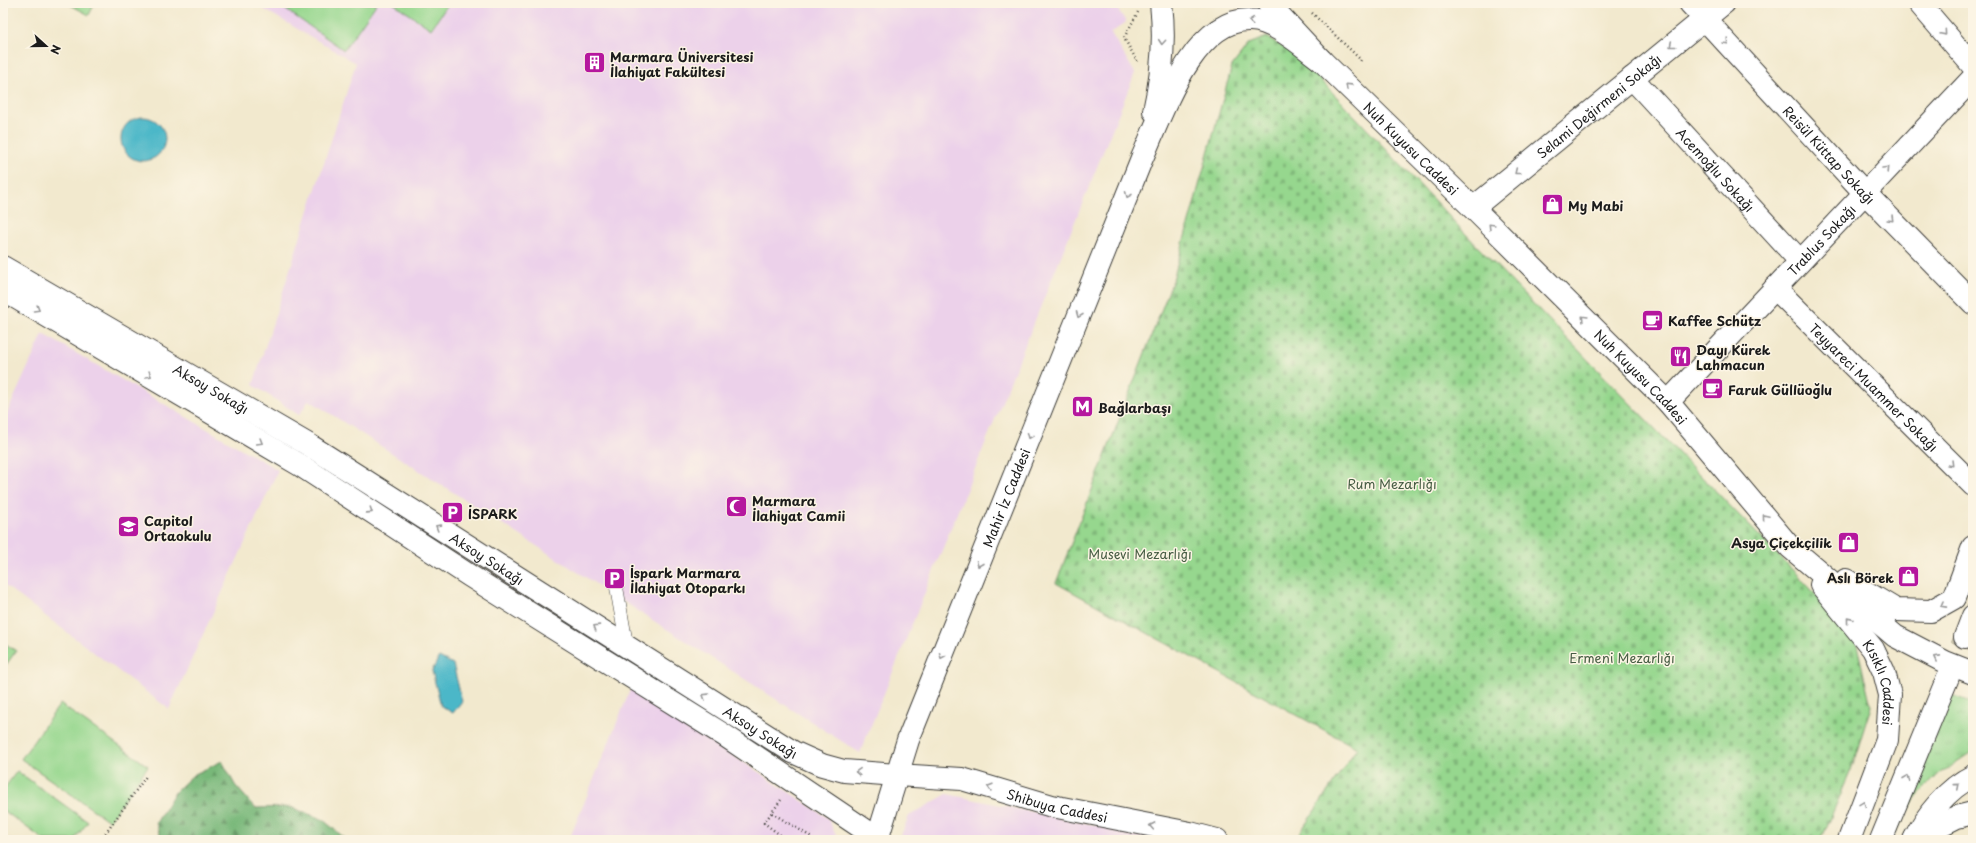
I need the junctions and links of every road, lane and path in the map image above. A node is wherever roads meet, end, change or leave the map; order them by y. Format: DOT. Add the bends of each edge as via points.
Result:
graph roads {
  1 [pos="1161,3"];
  2 [pos="1268,3"];
  3 [pos="1690,3"];
  4 [pos="1724,3"];
  5 [pos="1919,3"];
  6 [pos="1312,13"];
  7 [pos="1704,19"];
  8 [pos="1347,46"];
  9 [pos="1321,60"];
  10 [pos="1973,66"];
  11 [pos="1632,78"];
  12 [pos="1973,78"];
  13 [pos="1142,158"];
  14 [pos="1864,192"];
  15 [pos="1473,208"];
  16 [pos="1800,261"];
  17 [pos="3,267"];
  18 [pos="1775,288"];
  19 [pos="3,290"];
  20 [pos="1973,303"];
  21 [pos="1668,402"];
  22 [pos="1973,485"];
  23 [pos="1790,547"];
  24 [pos="1973,547"];
  25 [pos="615,579"];
  26 [pos="1973,616"];
  27 [pos="1965,637"];
  28 [pos="627,647"];
  29 [pos="1973,673"];
  30 [pos="1948,677"];
  31 [pos="896,775"];
  32 [pos="147,776"];
  33 [pos="1973,776"];
  34 [pos="795,782"];
  35 [pos="772,813"];
  36 [pos="1973,814"];
  37 [pos="813,838"];
  38 [pos="877,839"];
  39 [pos="1914,839"];
  40 [pos="101,840"];
  41 [pos="787,840"];
  42 [pos="1217,840"];
  43 [pos="1849,840"];
  44 [pos="1881,840"];
  1 -- 13 [label="street, one-way" via="1163,25 1159,87"];
  2 -- 9 [label="street"];
  3 -- 7 [label="street, Reisül Küttap Sokağı"];
  4 -- 7 [label="street, Selami Değirmeni Sokağı"];
  5 -- 10 [label="street, one-way"];
  6 -- 8 [label="path"];
  7 -- 11 [label="street, Selami Değirmeni Sokağı, one-way"];
  7 -- 14 [label="street, Reisül Küttap Sokağı, one-way"];
  9 -- 13 [label="street, one-way" via="1284,33 1264,23 1251,20 1227,25 1198,48 1181,71"];
  15 -- 9 [label="street, Nuh Kuyusu Caddesi, one-way"];
  11 -- 15 [label="street, Selami Değirmeni Sokağı, one-way"];
  11 -- 16 [label="street, Acemoğlu Sokağı"];
  14 -- 12 [label="street, Trablus Sokağı, one-way"];
  13 -- 31 [label="street, Mahir İz Caddesi, one-way"];
  14 -- 16 [label="street, Trablus Sokağı"];
  14 -- 20 [label="street, Reisül Küttap Sokağı, one-way"];
  21 -- 15 [label="street, Nuh Kuyusu Caddesi, one-way"];
  16 -- 18 [label="street, Trablus Sokağı"];
  28 -- 17 [label="street, Aksoy Sokağı, one-way" via="310,445"];
  18 -- 21 [label="street, Trablus Sokağı"];
  18 -- 22 [label="street, Teyyareci Muammer Sokağı, one-way"];
  19 -- 34 [label="street, Aksoy Sokağı, one-way" via="300,465"];
  23 -- 21 [label="street, Nuh Kuyusu Caddesi, one-way"];
  24 -- 23 [label="street, one-way" via="1954,598 1931,611 1896,610"];
  29 -- 23 [label="street, Nuh Kuyusu Caddesi, one-way" via="1945,662 1895,636"];
  43 -- 23 [label="street, Kısıklı Caddesi, one-way" via="1887,740 1890,695 1884,672 1873,649"];
  25 -- 28 [label="lane"];
  26 -- 27 [label="street"];
  31 -- 28 [label="street, Aksoy Sokağı, one-way" via="844,771 822,765 793,752"];
  44 -- 30 [label="street, one-way"];
  31 -- 38 [label="street, Mahir İz Caddesi"];
  42 -- 31 [label="street, Shibuya Caddesi, one-way" via="1052,806 962,779"];
  32 -- 40 [label="path"];
  39 -- 33 [label="street, one-way" via="1939,802 1964,780"];
  34 -- 35 [label="path"];
  34 -- 38 [label="street, Aksoy Sokağı"];
  35 -- 37 [label="path"];
  35 -- 41 [label="path" via="764,823"];
  36 -- 39 [label="street" via="1958,817"];
}
